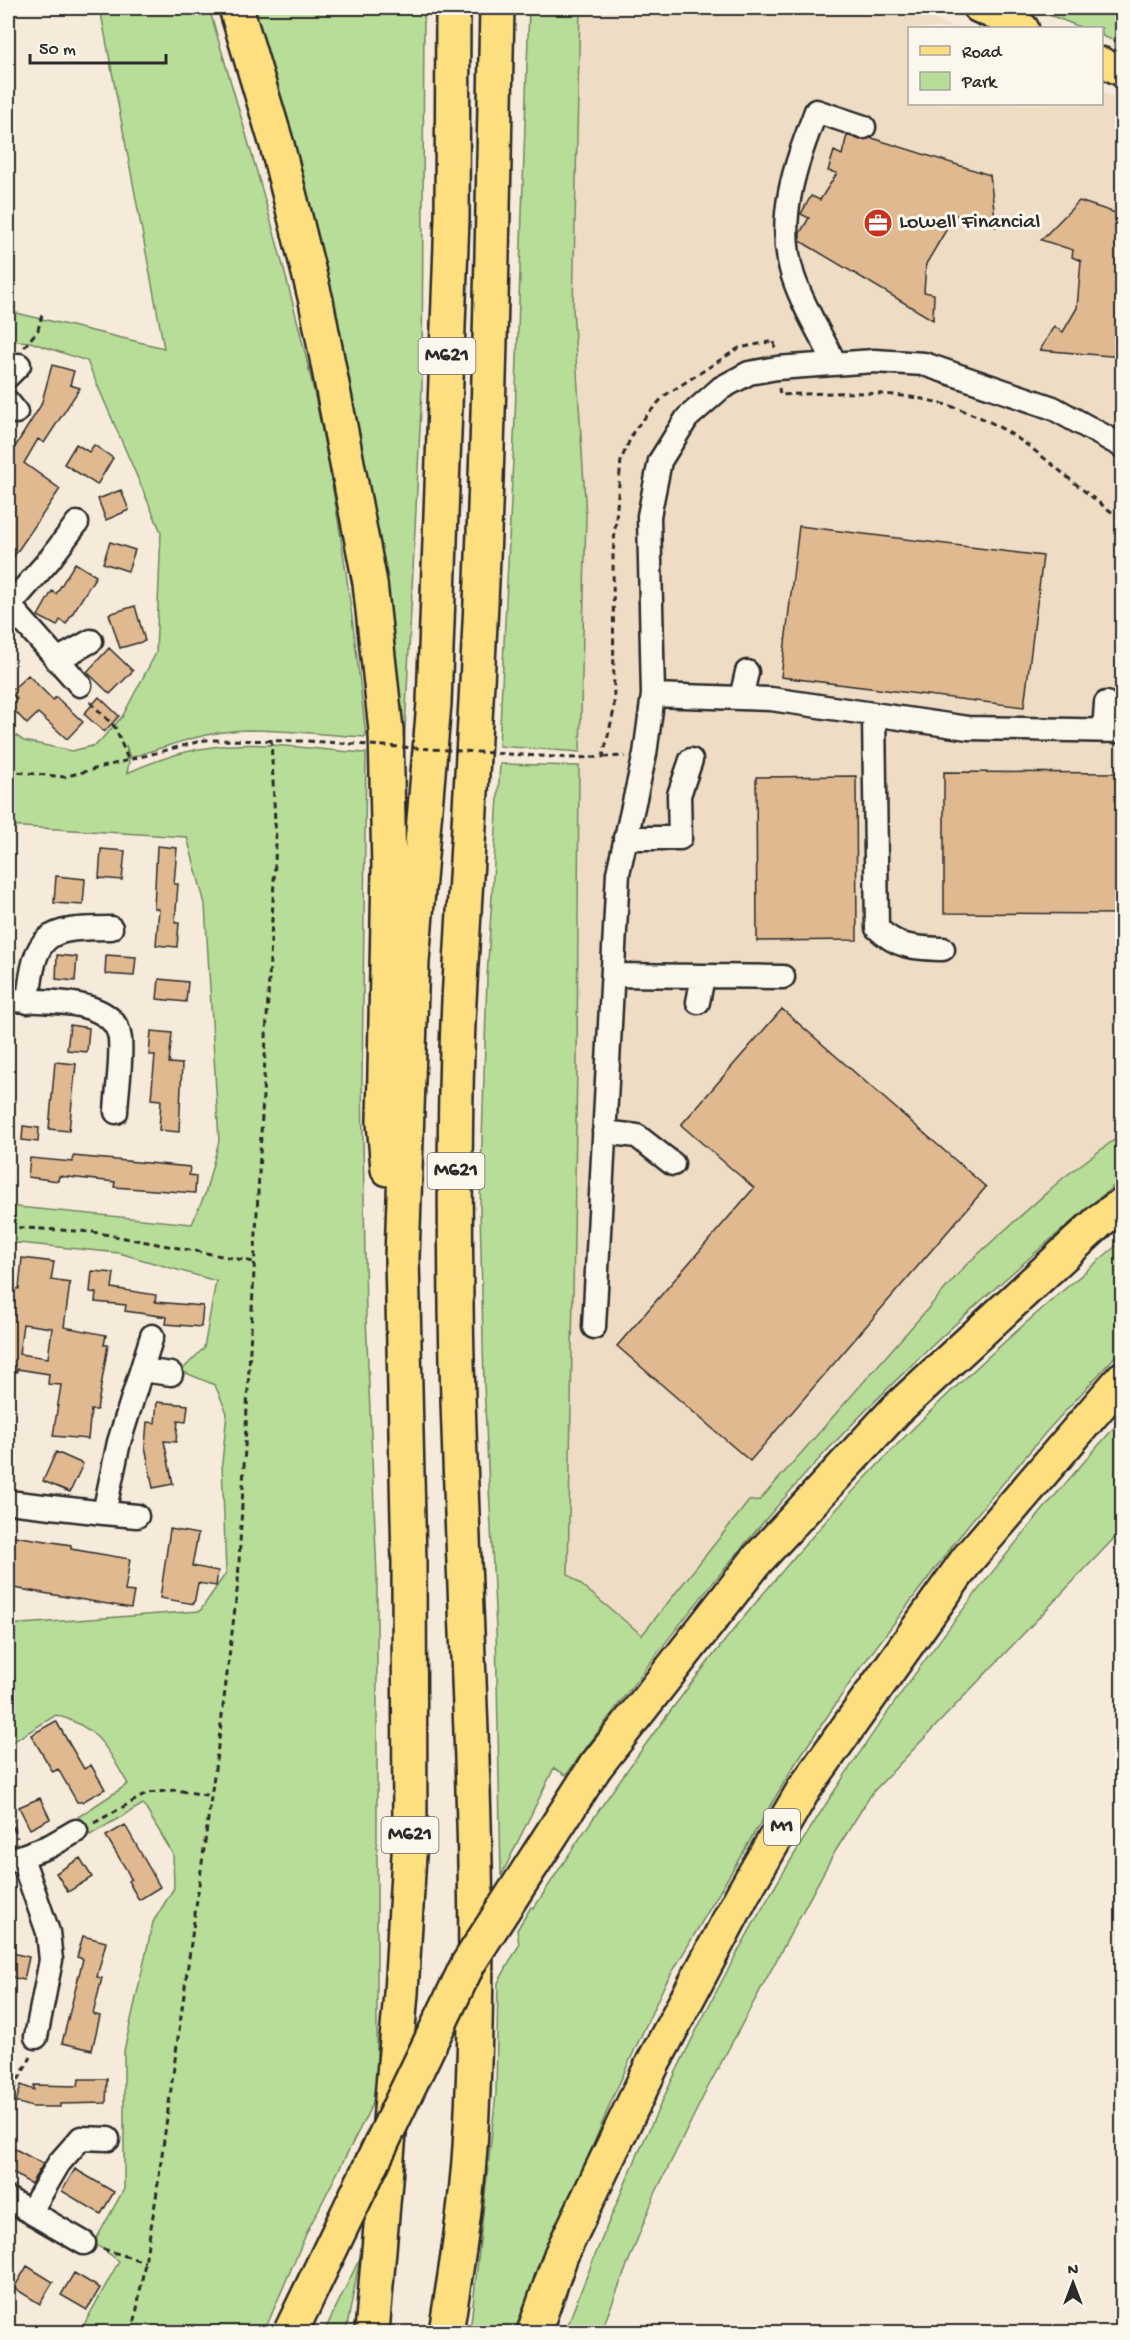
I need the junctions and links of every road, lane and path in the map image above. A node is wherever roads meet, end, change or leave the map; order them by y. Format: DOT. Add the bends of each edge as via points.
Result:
graph roads {
  1 [pos="236,8"];
  2 [pos="453,8"];
  3 [pos="496,8"];
  4 [pos="978,8"];
  5 [pos="1022,27"];
  6 [pos="1103,63"];
  7 [pos="1122,72"];
  8 [pos="864,127"];
  9 [pos="43,311"];
  10 [pos="835,363"];
  11 [pos="777,368"];
  12 [pos="13,371"];
  13 [pos="1122,446"];
  14 [pos="1122,519"];
  15 [pos="77,523"];
  16 [pos="9,607"];
  17 [pos="91,640"];
  18 [pos="57,660"];
  19 [pos="747,672"];
  20 [pos="80,685"];
  21 [pos="653,695"];
  22 [pos="741,698"];
  23 [pos="1106,703"];
  24 [pos="874,714"];
  25 [pos="1113,731"];
  26 [pos="271,739"];
  27 [pos="570,758"];
  28 [pos="691,760"];
  29 [pos="129,762"];
  30 [pos="8,771"];
  31 [pos="625,838"];
  32 [pos="111,928"];
  33 [pos="943,949"];
  34 [pos="613,975"];
  35 [pos="702,977"];
  36 [pos="783,977"];
  37 [pos="18,1001"];
  38 [pos="698,1002"];
  39 [pos="116,1112"];
  40 [pos="604,1132"];
  41 [pos="673,1164"];
  42 [pos="1122,1205"];
  43 [pos="8,1227"];
  44 [pos="254,1262"];
  45 [pos="594,1327"];
  46 [pos="403,1335"];
  47 [pos="152,1336"];
  48 [pos="142,1370"];
  49 [pos="171,1374"];
  50 [pos="1122,1379"];
  51 [pos="8,1502"];
  52 [pos="104,1512"];
  53 [pos="137,1516"];
  54 [pos="211,1796"];
  55 [pos="8,1806"];
  56 [pos="76,1831"];
  57 [pos="15,1860"];
  58 [pos="30,2043"];
  59 [pos="8,2098"];
  60 [pos="108,2139"];
  61 [pos="8,2199"];
  62 [pos="31,2211"];
  63 [pos="84,2243"];
  64 [pos="145,2262"];
  65 [pos="133,2332"];
  66 [pos="291,2332"];
  67 [pos="372,2332"];
  68 [pos="446,2332"];
  69 [pos="534,2332"];
  1 -- 46 [label="highway, M621" via="277,145 316,301 370,583 387,742 389,869 384,1122"];
  2 -- 46 [label="highway, M621" via="447,362 434,704 412,961"];
  3 -- 68 [label="highway, M621" via="489,414 459,1006 456,1156 460,1454 473,1755 473,2051 470,2149"];
  4 -- 5 [label="main road"];
  6 -- 7 [label="main road"];
  8 -- 10 [label="street" via="816,111 796,162 786,214 793,275"];
  9 -- 12 [label="path" via="38,330 19,353"];
  10 -- 11 [label="street"];
  10 -- 13 [label="street" via="924,363 1053,408"];
  11 -- 14 [label="path" via="780,394 886,392 937,402 990,423 1013,436"];
  11 -- 21 [label="street" via="749,373 721,388 687,418 660,460 649,516"];
  15 -- 16 [label="street"];
  16 -- 18 [label="street"];
  17 -- 18 [label="street"];
  18 -- 20 [label="street"];
  19 -- 22 [label="street"];
  20 -- 29 [label="path" via="91,704 115,727"];
  21 -- 22 [label="street"];
  21 -- 31 [label="street" via="645,754"];
  22 -- 24 [label="street"];
  23 -- 25 [label="street"];
  24 -- 25 [label="street" via="968,728"];
  24 -- 33 [label="street" via="877,928 891,942"];
  26 -- 27 [label="path, bridge"];
  26 -- 29 [label="path" via="204,740"];
  26 -- 44 [label="path" via="276,842"];
  28 -- 31 [label="street" via="679,795 680,838"];
  29 -- 30 [label="path" via="64,777"];
  31 -- 34 [label="street" via="618,873"];
  32 -- 37 [label="street" via="57,931 37,953"];
  34 -- 35 [label="street"];
  34 -- 40 [label="street"];
  35 -- 36 [label="street"];
  35 -- 38 [label="street"];
  37 -- 39 [label="street" via="88,1006 104,1012 114,1022 120,1037"];
  40 -- 41 [label="street" via="637,1136"];
  40 -- 45 [label="street"];
  42 -- 66 [label="highway, bridge" via="1102,1219 896,1410 757,1560 595,1767 468,1964"];
  43 -- 44 [label="path" via="93,1232"];
  44 -- 54 [label="path" via="238,1583"];
  46 -- 67 [label="highway, M621" via="410,1838 391,2134"];
  47 -- 48 [label="street"];
  48 -- 49 [label="street"];
  48 -- 52 [label="street" via="118,1442"];
  50 -- 69 [label="highway, M1" via="967,1560 804,1789 653,2063 561,2255"];
  51 -- 52 [label="street"];
  52 -- 53 [label="street"];
  54 -- 56 [label="path" via="176,1790 148,1792"];
  54 -- 64 [label="path"];
  55 -- 57 [label="path"];
  56 -- 57 [label="street"];
  57 -- 58 [label="street" via="48,1932 51,1960"];
  58 -- 59 [label="path"];
  60 -- 62 [label="street" via="81,2138 59,2163"];
  61 -- 62 [label="street"];
  62 -- 63 [label="street"];
  63 -- 64 [label="path"];
  64 -- 65 [label="path"];
}
